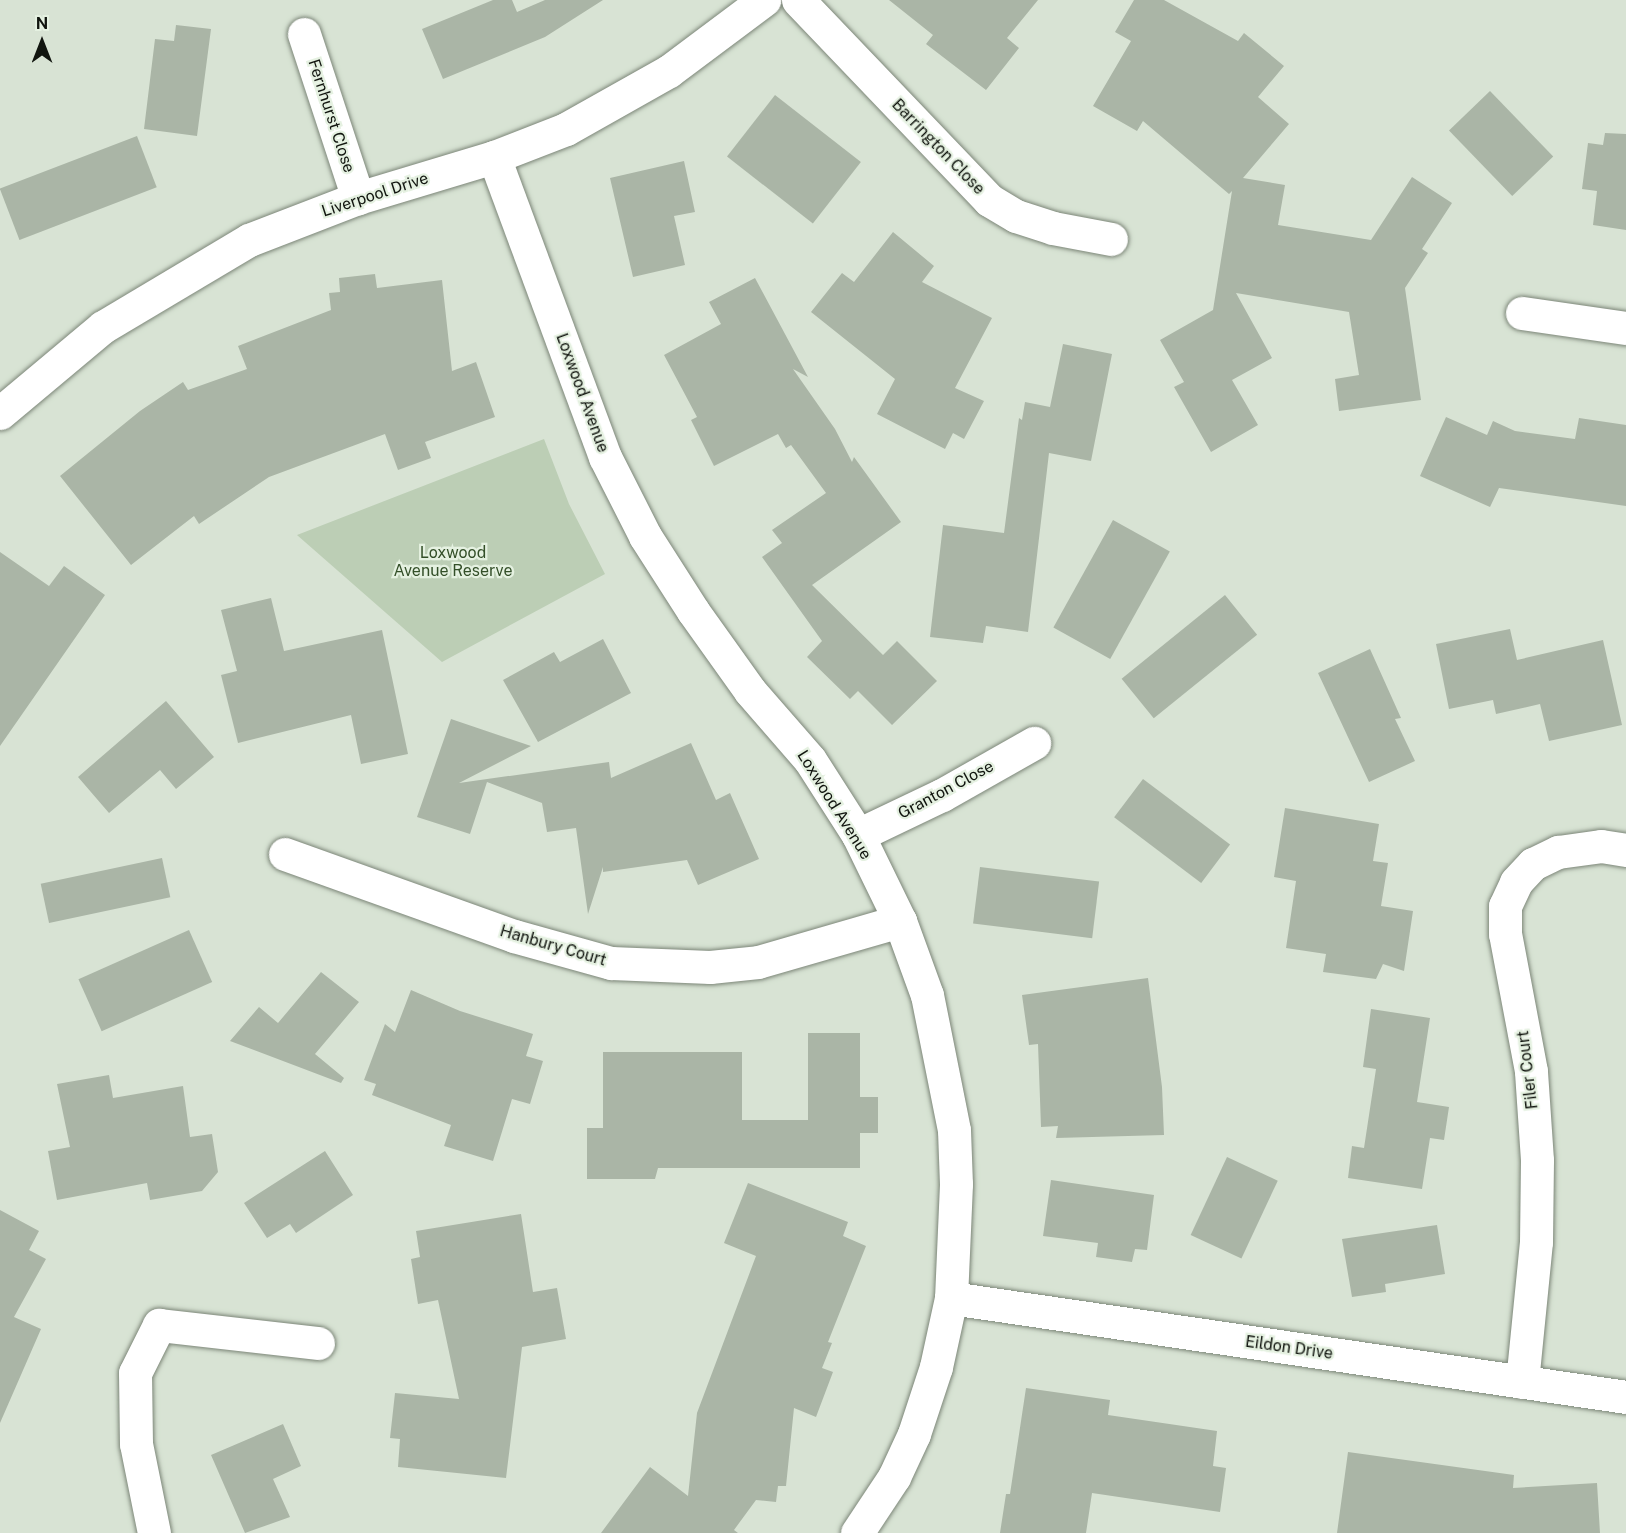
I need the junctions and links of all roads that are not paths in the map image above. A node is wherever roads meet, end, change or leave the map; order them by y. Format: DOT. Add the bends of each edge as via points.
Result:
graph roads {
  1 [pos="764,0"];
  2 [pos="798,0"];
  3 [pos="304,34"];
  4 [pos="494,157"];
  5 [pos="357,198"];
  6 [pos="1111,239"];
  7 [pos="1522,313"];
  8 [pos="1626,328"];
  9 [pos="0,413"];
  10 [pos="1034,743"];
  11 [pos="858,835"];
  12 [pos="1626,850"];
  13 [pos="285,854"];
  14 [pos="900,921"];
  15 [pos="951,1298"];
  16 [pos="318,1343"];
  17 [pos="1522,1382"];
  18 [pos="1626,1397"];
  19 [pos="154,1533"];
  20 [pos="857,1533"];
  1 -- 4 [label="street, Liverpool Drive" via="669,71 620,100 566,129"];
  2 -- 6 [label="street, Barrington Close" via="989,200 1016,216 1053,228"];
  3 -- 5 [label="street, Fernhurst Close"];
  4 -- 5 [label="street, Liverpool Drive"];
  4 -- 11 [label="street, Loxwood Avenue" via="605,457 645,536 693,611 750,691 810,760"];
  5 -- 9 [label="street, Liverpool Drive" via="249,240 184,275 103,327"];
  7 -- 8 [label="street"];
  10 -- 11 [label="street, Granton Close" via="942,795"];
  11 -- 14 [label="street, Loxwood Avenue"];
  12 -- 17 [label="street, Filer Court" via="1601,846 1558,852 1533,864 1516,882 1505,906 1505,934 1531,1071 1537,1160 1536,1242"];
  13 -- 14 [label="street, Hanbury Court" via="536,943 611,963 710,967 758,962"];
  14 -- 15 [label="street, Loxwood Avenue" via="927,995 954,1130"];
  15 -- 17 [label="street, Eildon Drive"];
  15 -- 20 [label="street, Loxwood Avenue" via="936,1367 914,1434 894,1477"];
  16 -- 19 [label="street" via="159,1325 135,1373 136,1444"];
  17 -- 18 [label="street, Eildon Drive"];
}
